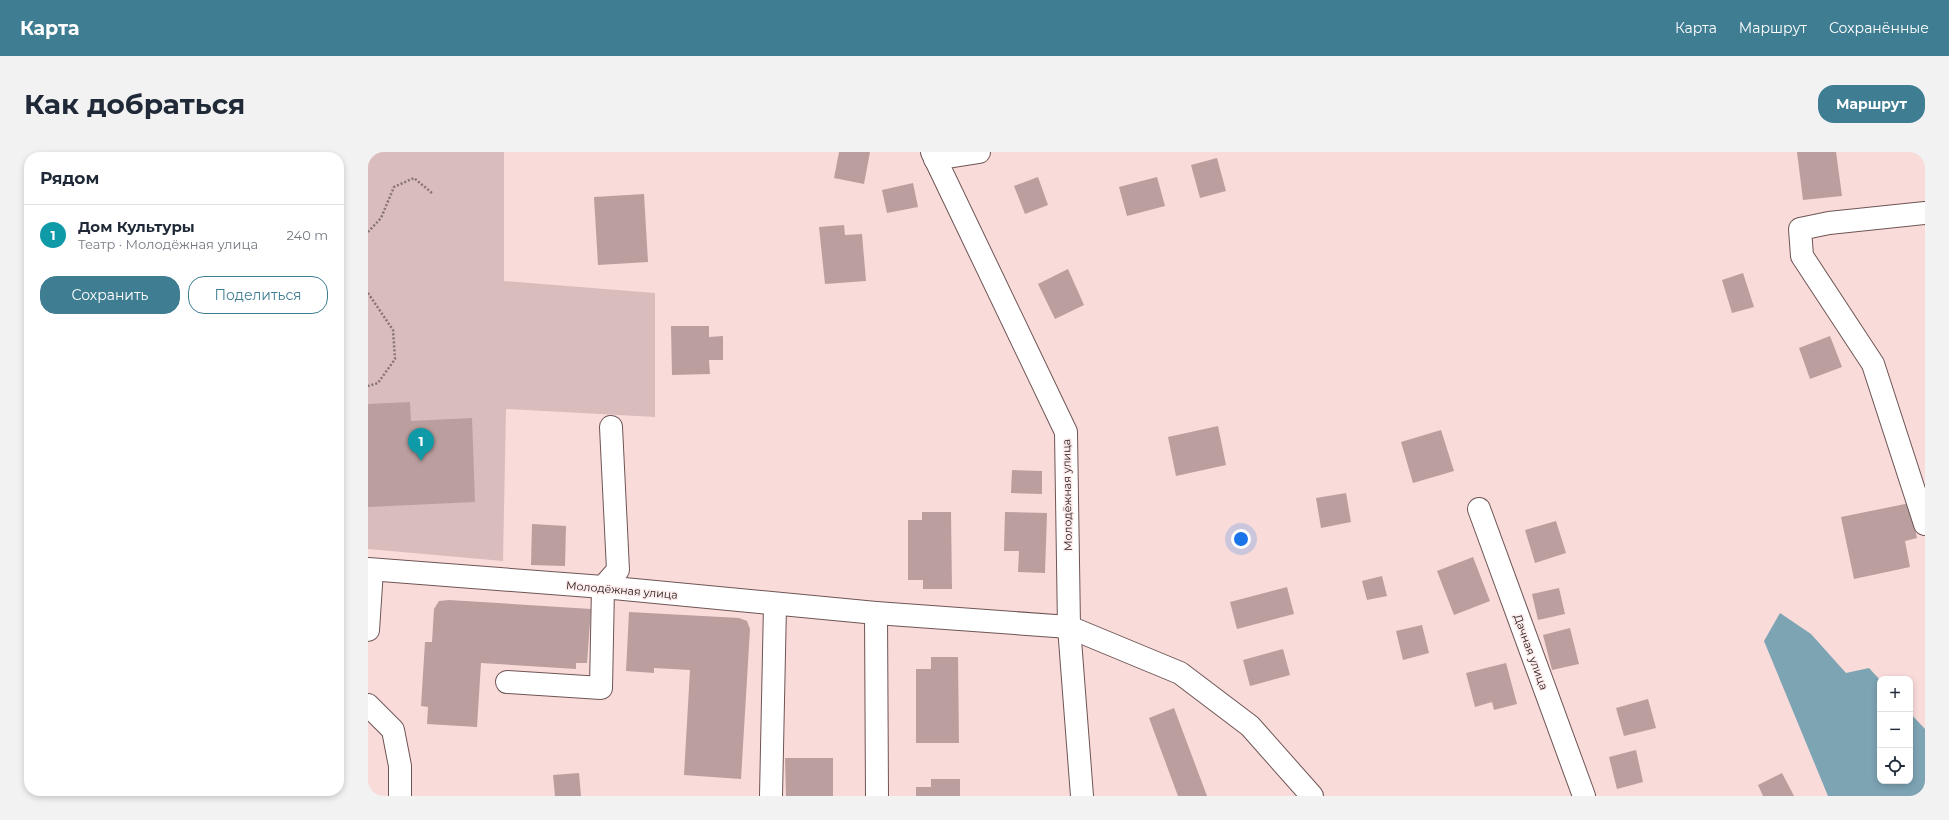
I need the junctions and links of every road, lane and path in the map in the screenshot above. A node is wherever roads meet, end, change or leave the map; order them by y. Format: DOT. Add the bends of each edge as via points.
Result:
graph roads {
  1 [pos="979,152"];
  2 [pos="933,156"];
  3 [pos="432,193"];
  4 [pos="1925,213"];
  5 [pos="368,232"];
  6 [pos="368,293"];
  7 [pos="368,386"];
  8 [pos="611,427"];
  9 [pos="1479,509"];
  10 [pos="1925,524"];
  11 [pos="370,570"];
  12 [pos="603,587"];
  13 [pos="774,605"];
  14 [pos="876,614"];
  15 [pos="1069,627"];
  16 [pos="368,630"];
  17 [pos="507,682"];
  18 [pos="368,706"];
  19 [pos="400,796"];
  20 [pos="770,796"];
  21 [pos="877,796"];
  22 [pos="1082,796"];
  23 [pos="1312,796"];
  24 [pos="1584,796"];
  1 -- 2 [label="street"];
  2 -- 15 [label="street, Молодёжная улица" via="1066,432"];
  3 -- 5 [label="path" via="414,178 394,187 381,218"];
  4 -- 10 [label="street" via="1830,223 1800,229 1802,256 1873,364"];
  6 -- 7 [label="path" via="393,330 395,359 378,383"];
  8 -- 12 [label="street" via="618,570"];
  9 -- 24 [label="street, Дачная улица"];
  11 -- 12 [label="street, Молодёжная улица"];
  11 -- 16 [label="street"];
  12 -- 13 [label="street, Молодёжная улица"];
  12 -- 17 [label="street" via="601,688"];
  13 -- 14 [label="street, Молодёжная улица"];
  13 -- 20 [label="street"];
  14 -- 15 [label="street, Молодёжная улица"];
  14 -- 21 [label="street"];
  15 -- 22 [label="street"];
  15 -- 23 [label="street" via="1180,673 1250,726"];
  18 -- 19 [label="street" via="393,730 400,766"];
}
